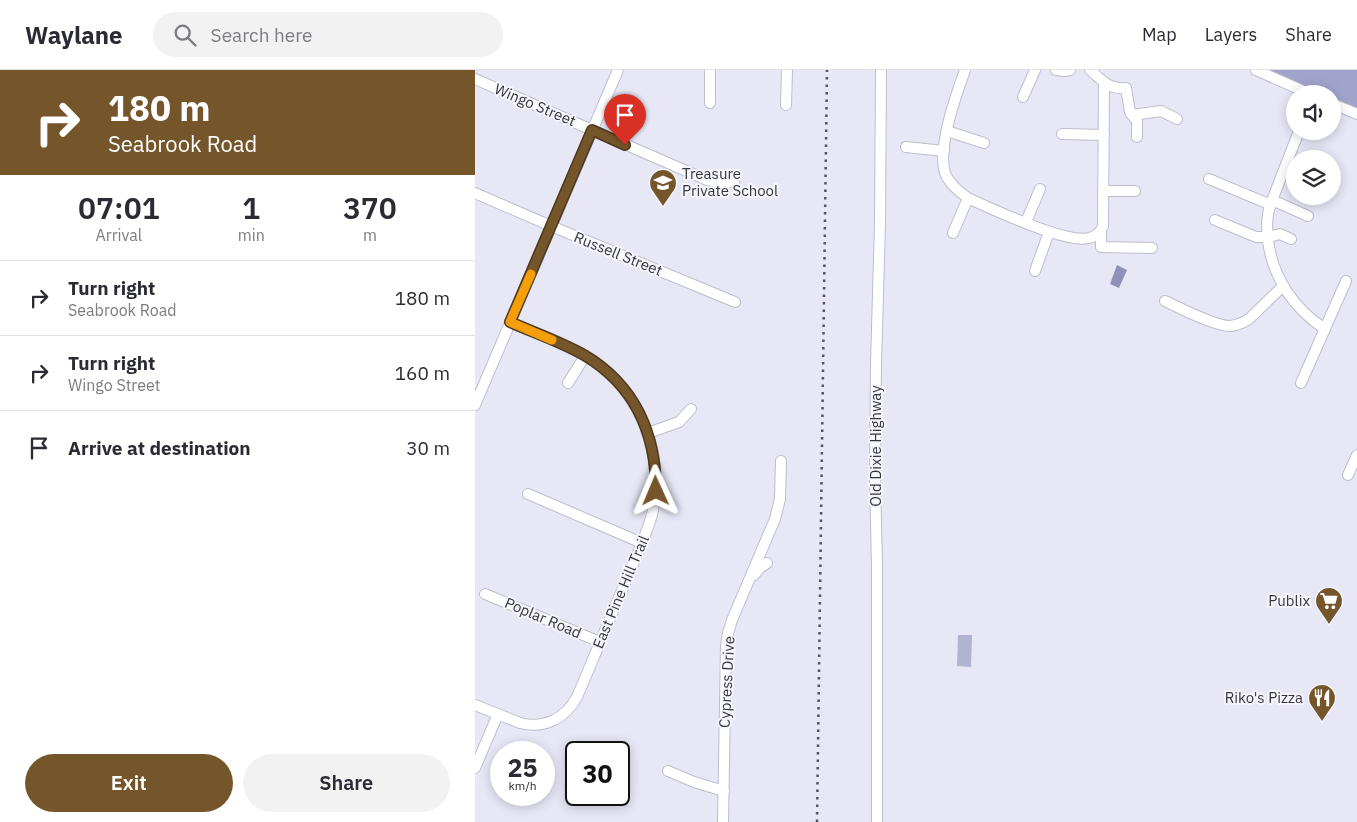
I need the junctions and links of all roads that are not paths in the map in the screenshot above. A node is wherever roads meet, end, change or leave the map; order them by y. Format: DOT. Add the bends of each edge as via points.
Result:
graph roads {
  1 [pos="617,70"];
  2 [pos="710,70"];
  3 [pos="787,70"];
  4 [pos="881,70"];
  5 [pos="965,70"];
  6 [pos="1035,70"];
  7 [pos="1056,70"];
  8 [pos="1071,70"];
  9 [pos="1090,70"];
  10 [pos="1256,70"];
  11 [pos="475,80"];
  12 [pos="1104,83"];
  13 [pos="1290,85"];
  14 [pos="1023,98"];
  15 [pos="710,103"];
  16 [pos="786,105"];
  17 [pos="1341,107"];
  18 [pos="1357,114"];
  19 [pos="1132,115"];
  20 [pos="1177,119"];
  21 [pos="592,130"];
  22 [pos="947,130"];
  23 [pos="1062,134"];
  24 [pos="1104,135"];
  25 [pos="1137,137"];
  26 [pos="1295,140"];
  27 [pos="984,143"];
  28 [pos="906,146"];
  29 [pos="943,151"];
  30 [pos="1209,178"];
  31 [pos="734,182"];
  32 [pos="1040,189"];
  33 [pos="1103,191"];
  34 [pos="1135,191"];
  35 [pos="475,193"];
  36 [pos="968,198"];
  37 [pos="1271,202"];
  38 [pos="1308,216"];
  39 [pos="1215,220"];
  40 [pos="1026,222"];
  41 [pos="551,226"];
  42 [pos="1049,232"];
  43 [pos="1101,232"];
  44 [pos="953,233"];
  45 [pos="1268,237"];
  46 [pos="1291,239"];
  47 [pos="1153,248"];
  48 [pos="1035,271"];
  49 [pos="1346,281"];
  50 [pos="1283,286"];
  51 [pos="1165,301"];
  52 [pos="735,302"];
  53 [pos="510,322"];
  54 [pos="1325,329"];
  55 [pos="585,356"];
  56 [pos="568,383"];
  57 [pos="1301,383"];
  58 [pos="475,405"];
  59 [pos="691,409"];
  60 [pos="648,433"];
  61 [pos="1357,455"];
  62 [pos="781,461"];
  63 [pos="1348,475"];
  64 [pos="528,494"];
  65 [pos="642,542"];
  66 [pos="767,563"];
  67 [pos="747,586"];
  68 [pos="485,594"];
  69 [pos="600,642"];
  70 [pos="475,705"];
  71 [pos="498,714"];
  72 [pos="475,768"];
  73 [pos="668,771"];
  74 [pos="724,791"];
  75 [pos="723,822"];
  76 [pos="877,822"];
  1 -- 21 [label="street"];
  2 -- 15 [label="street"];
  3 -- 16 [label="street"];
  4 -- 76 [label="street, Old Dixie Highway" via="875,477"];
  5 -- 22 [label="street"];
  6 -- 14 [label="street"];
  7 -- 8 [label="street"];
  9 -- 12 [label="street"];
  10 -- 13 [label="street"];
  11 -- 21 [label="street, Wingo Street"];
  12 -- 19 [label="street" via="1116,89 1126,88"];
  12 -- 24 [label="street"];
  17 -- 18 [label="street"];
  19 -- 20 [label="street" via="1161,112"];
  19 -- 25 [label="street" via="1137,121"];
  21 -- 31 [label="street, Wingo Street" via="707,180"];
  21 -- 41 [label="street"];
  22 -- 27 [label="street"];
  22 -- 29 [label="street"];
  23 -- 24 [label="street"];
  24 -- 33 [label="street"];
  26 -- 37 [label="street"];
  28 -- 29 [label="street"];
  29 -- 36 [label="street" via="948,180"];
  30 -- 37 [label="street"];
  32 -- 40 [label="street"];
  33 -- 34 [label="street"];
  33 -- 43 [label="street"];
  35 -- 41 [label="street, Russell Street"];
  36 -- 40 [label="street"];
  36 -- 44 [label="street"];
  37 -- 38 [label="street"];
  37 -- 45 [label="street" via="1267,219"];
  39 -- 45 [label="street" via="1256,237"];
  40 -- 42 [label="street"];
  41 -- 52 [label="street, Russell Street"];
  41 -- 53 [label="street"];
  42 -- 43 [label="street" via="1088,239"];
  42 -- 48 [label="street"];
  43 -- 47 [label="street" via="1101,248"];
  45 -- 46 [label="street" via="1280,234"];
  45 -- 50 [label="street" via="1273,265"];
  49 -- 54 [label="street"];
  50 -- 51 [label="street" via="1249,319 1231,326 1218,324"];
  50 -- 54 [label="street" via="1301,309"];
  53 -- 55 [label="street, East Pine Hill Trail"];
  53 -- 58 [label="street"];
  54 -- 57 [label="street"];
  55 -- 56 [label="street"];
  55 -- 60 [label="street, East Pine Hill Trail" via="623,388"];
  59 -- 60 [label="street" via="679,422"];
  60 -- 65 [label="street, East Pine Hill Trail" via="655,462 656,491 650,523"];
  61 -- 63 [label="street"];
  62 -- 67 [label="street, Cypress Drive" via="780,499 775,519"];
  64 -- 65 [label="street"];
  65 -- 69 [label="street, East Pine Hill Trail"];
  66 -- 67 [label="street"];
  67 -- 74 [label="street, Cypress Drive" via="732,620 726,646"];
  68 -- 69 [label="street, Poplar Road"];
  69 -- 71 [label="street, East Pine Hill Trail" via="574,702 561,716 544,724 526,725"];
  70 -- 71 [label="street, East Pine Hill Trail"];
  71 -- 72 [label="street"];
  73 -- 74 [label="street"];
  74 -- 75 [label="street, Cypress Drive"];
}
